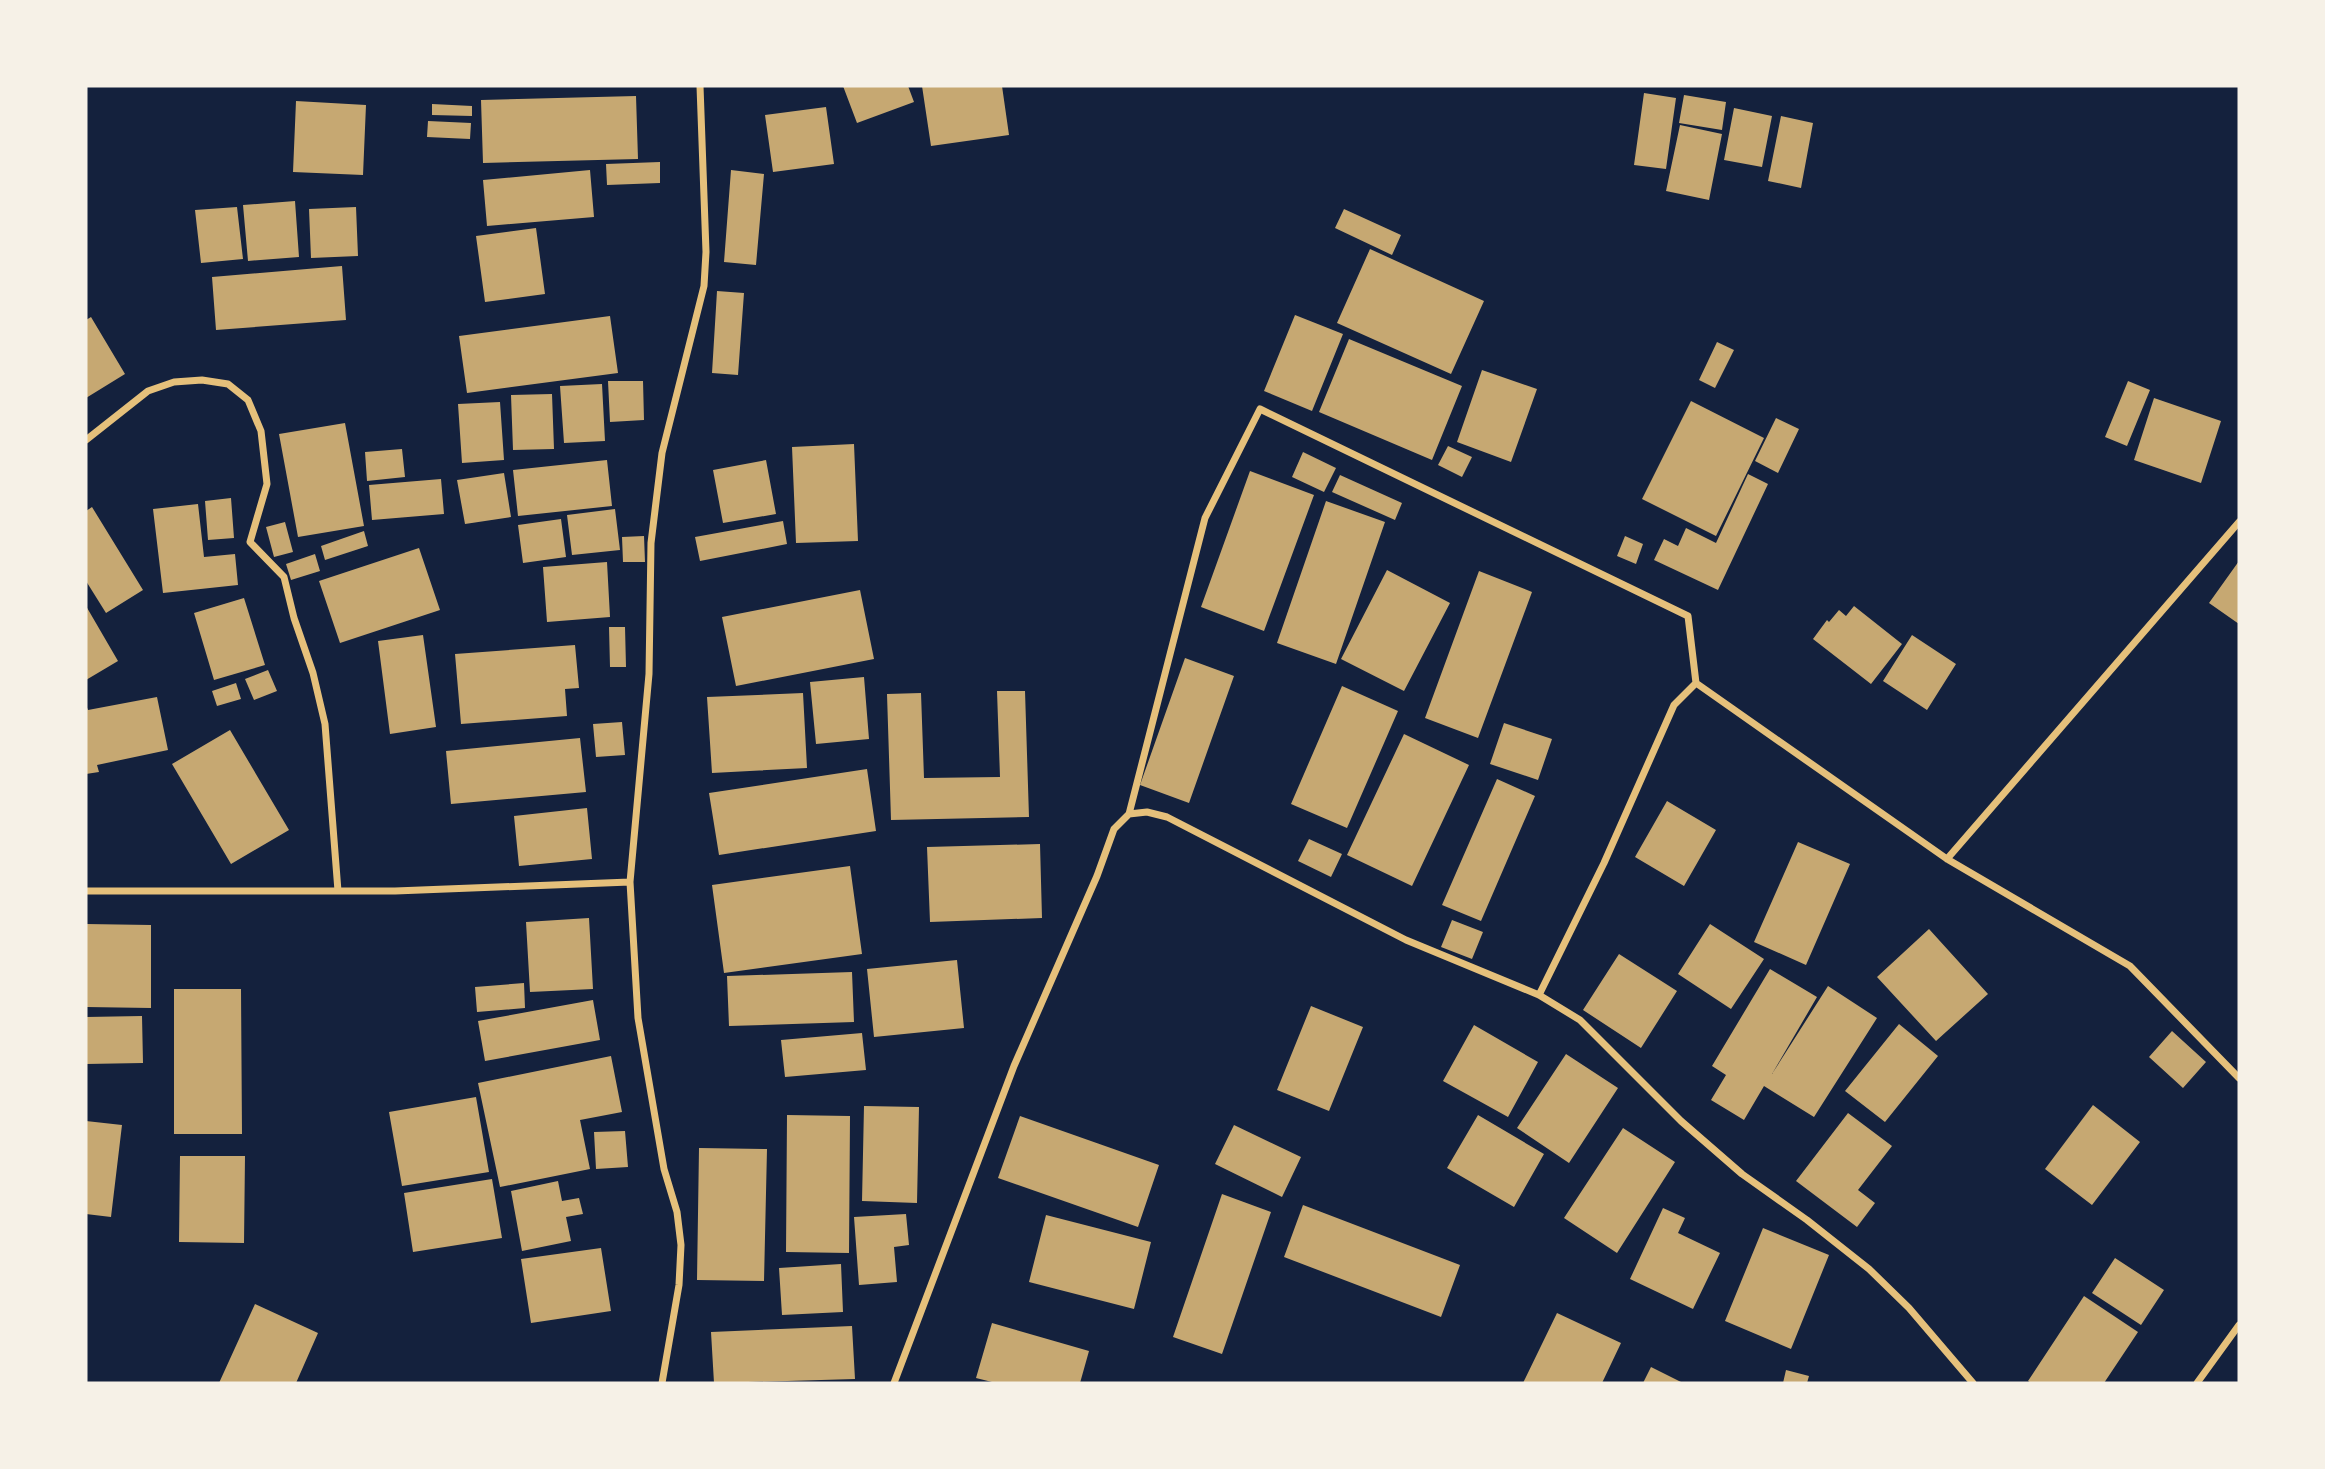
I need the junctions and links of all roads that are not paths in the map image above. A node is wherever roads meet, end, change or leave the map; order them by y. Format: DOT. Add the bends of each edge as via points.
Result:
graph roads {
  1 [pos="701,86"];
  2 [pos="86,440"];
  3 [pos="2239,522"];
  4 [pos="1696,683"];
  5 [pos="1129,814"];
  6 [pos="1947,859"];
  7 [pos="630,882"];
  8 [pos="86,891"];
  9 [pos="338,891"];
  10 [pos="1539,995"];
  11 [pos="2239,1078"];
  12 [pos="2239,1325"];
  13 [pos="662,1383"];
  14 [pos="896,1383"];
  15 [pos="1973,1383"];
  16 [pos="2197,1383"];
  1 -- 7 [label="street" via="704,286 662,453 657,492 651,543 649,674"];
  2 -- 9 [label="street" via="148,391 174,382 228,384 248,400 261,431 267,485 250,542 284,577 313,673 325,724"];
  3 -- 6 [label="street"];
  4 -- 5 [label="street" via="1688,615 1260,409 1205,518"];
  4 -- 6 [label="street"];
  4 -- 10 [label="street" via="1674,705"];
  5 -- 10 [label="street" via="1167,817 1406,940"];
  5 -- 14 [label="street" via="1114,829 1014,1066"];
  6 -- 11 [label="street" via="2130,965"];
  7 -- 9 [label="street"];
  7 -- 13 [label="street" via="638,1018 681,1245"];
  8 -- 9 [label="street"];
  10 -- 15 [label="street" via="1580,1020 1681,1121 1742,1174 1869,1269"];
  12 -- 16 [label="street"];
}
